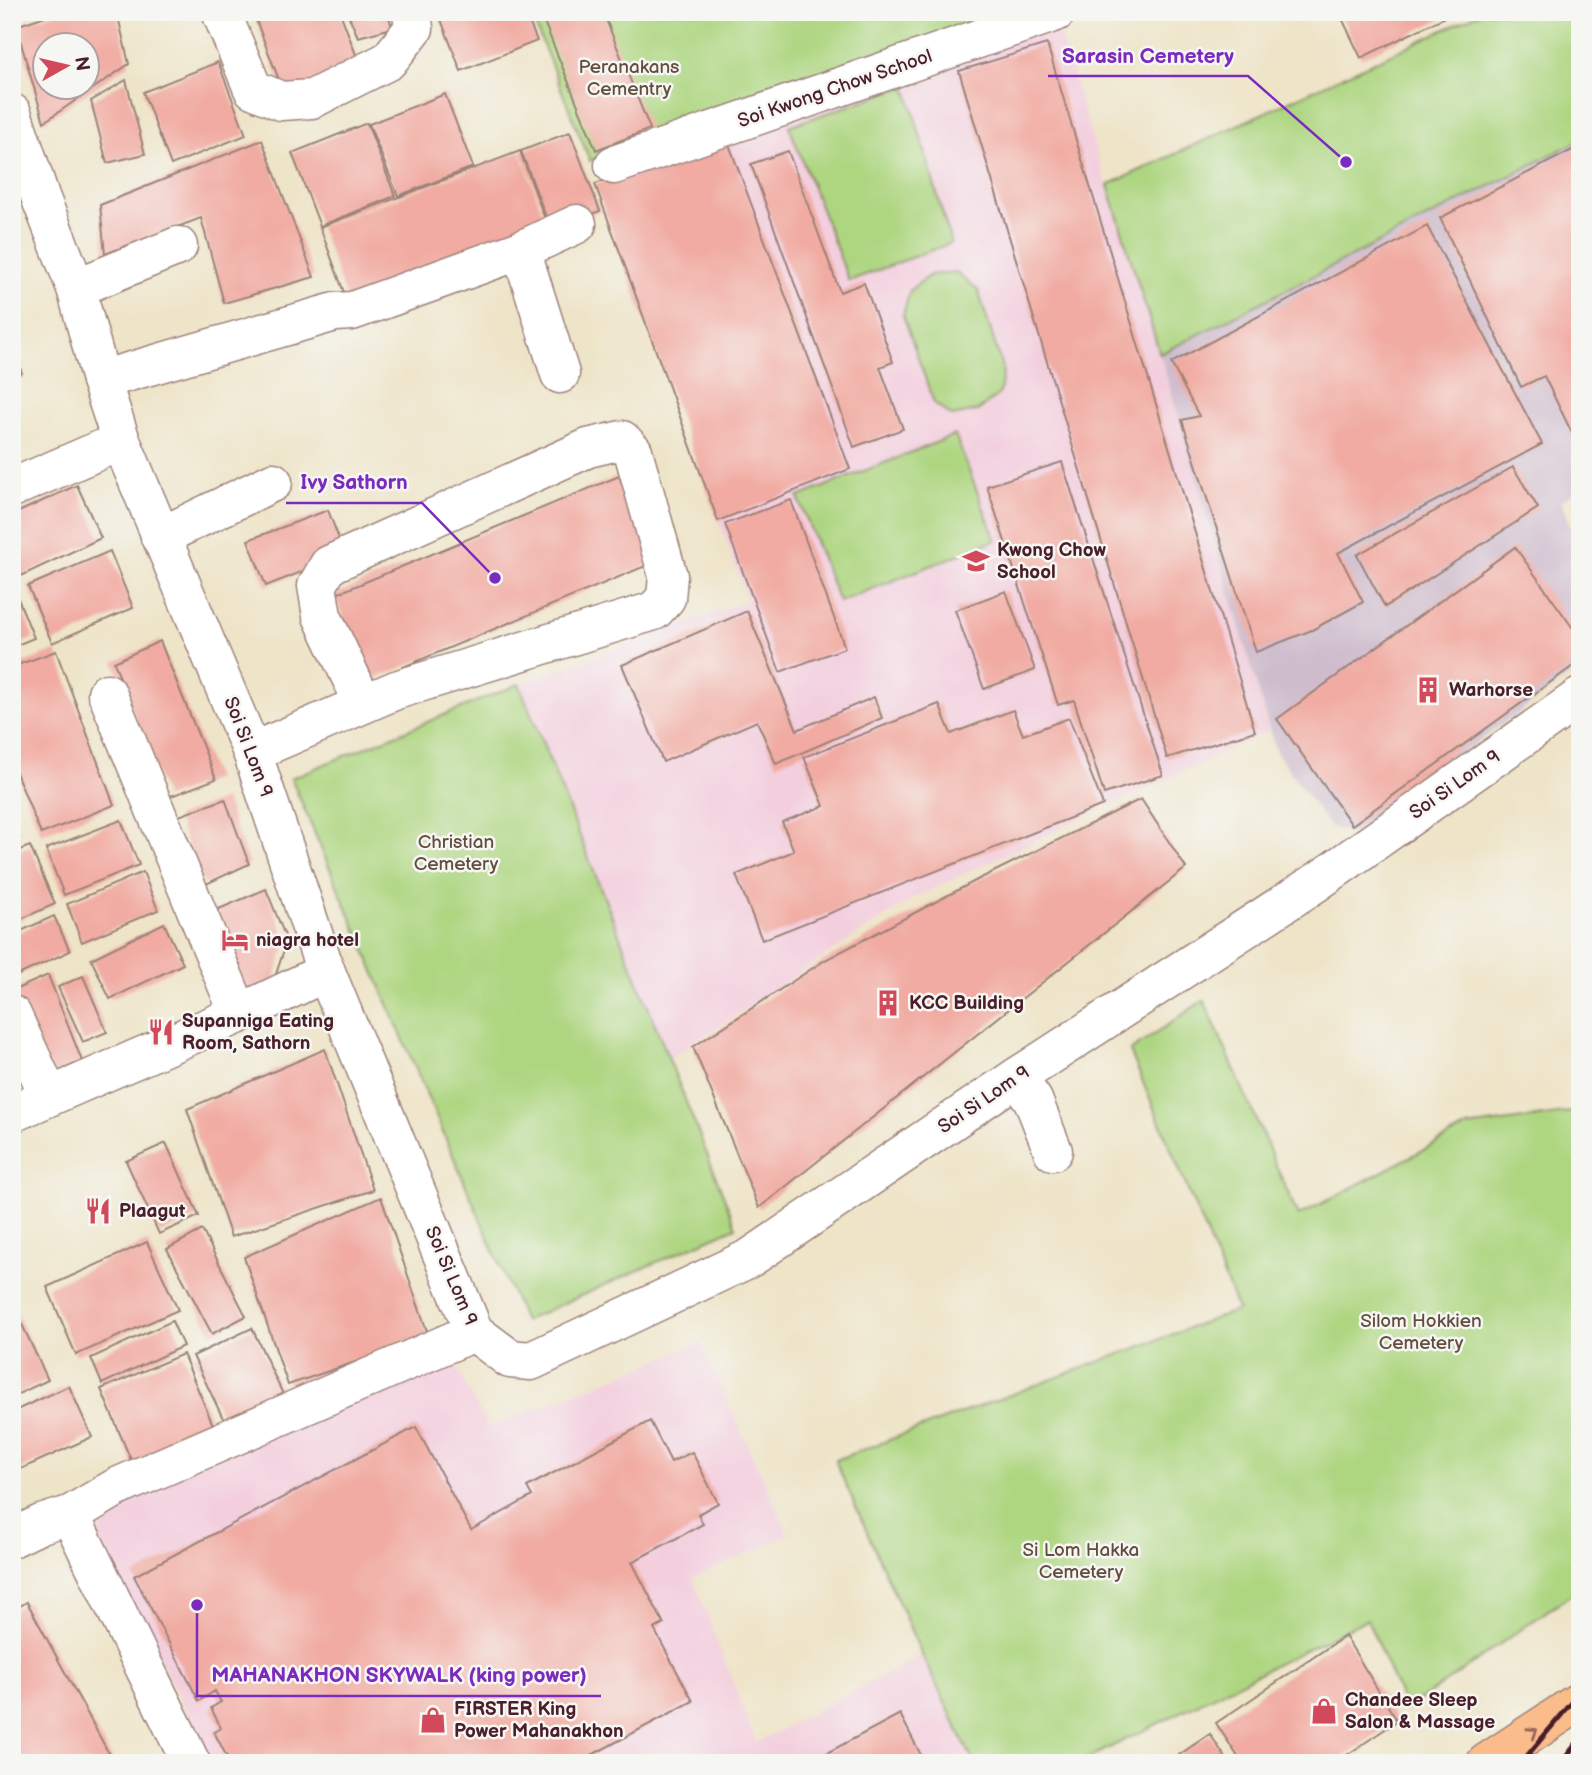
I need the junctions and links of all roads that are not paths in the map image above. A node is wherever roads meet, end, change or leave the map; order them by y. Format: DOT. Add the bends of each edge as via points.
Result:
graph roads {
  1 [pos="221,12"];
  2 [pos="412,12"];
  3 [pos="1056,12"];
  4 [pos="12,113"];
  5 [pos="614,165"];
  6 [pos="577,225"];
  7 [pos="178,246"];
  8 [pos="521,250"];
  9 [pos="76,288"];
  10 [pos="560,374"];
  11 [pos="101,380"];
  12 [pos="121,441"];
  13 [pos="273,482"];
  14 [pos="12,488"];
  15 [pos="160,537"];
  16 [pos="107,692"];
  17 [pos="1580,697"];
  18 [pos="363,703"];
  19 [pos="253,752"];
  20 [pos="326,972"];
  21 [pos="239,1014"];
  22 [pos="12,1016"];
  23 [pos="1017,1077"];
  24 [pos="49,1096"];
  25 [pos="12,1112"];
  26 [pos="1053,1152"];
  27 [pos="474,1332"];
  28 [pos="70,1515"];
  29 [pos="12,1538"];
  30 [pos="1580,1702"];
  31 [pos="191,1763"];
  32 [pos="1486,1763"];
  1 -- 2 [label="street" via="253,89 281,102 312,99 388,61 414,28"];
  3 -- 5 [label="street, Soi Kwong Chow School"];
  4 -- 9 [label="street, Soi Si Lom 9"];
  6 -- 8 [label="street"];
  7 -- 9 [label="street"];
  8 -- 10 [label="street"];
  8 -- 11 [label="street" via="352,312 335,312"];
  9 -- 11 [label="street, Soi Si Lom 9"];
  11 -- 12 [label="street, Soi Si Lom 9"];
  12 -- 14 [label="street"];
  12 -- 15 [label="street, Soi Si Lom 9"];
  13 -- 15 [label="street"];
  15 -- 19 [label="street, Soi Si Lom 9"];
  16 -- 21 [label="street"];
  17 -- 23 [label="street, Soi Si Lom 9" via="1317,882"];
  18 -- 18 [label="street" via="654,611 666,598 668,576 633,451 622,440 588,448 329,565 317,586 322,616"];
  18 -- 19 [label="street"];
  19 -- 20 [label="street, Soi Si Lom 9"];
  20 -- 21 [label="street"];
  20 -- 27 [label="street, Soi Si Lom 9"];
  21 -- 24 [label="street"];
  22 -- 24 [label="street"];
  23 -- 26 [label="street" via="1033,1100"];
  23 -- 27 [label="street, Soi Si Lom 9" via="751,1258 577,1340 531,1361 510,1359"];
  24 -- 25 [label="street"];
  27 -- 28 [label="street" via="117,1487"];
  28 -- 29 [label="street"];
  28 -- 31 [label="street"];
  32 -- 30 [label="main road, one-way"];
}
